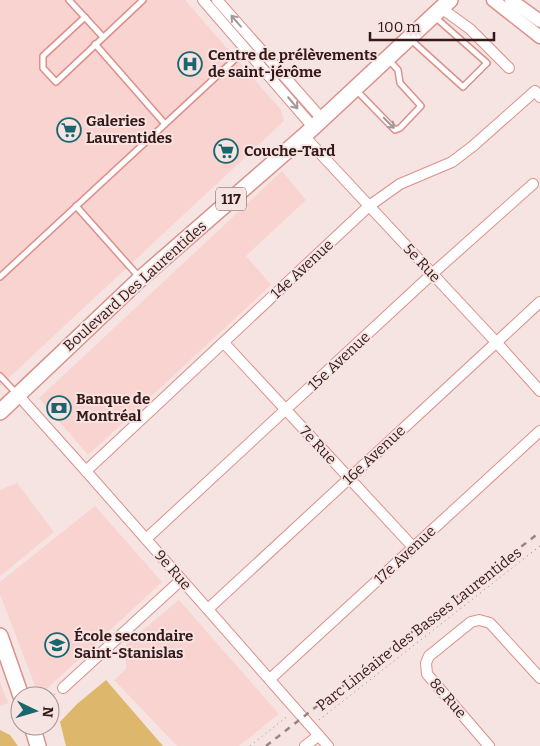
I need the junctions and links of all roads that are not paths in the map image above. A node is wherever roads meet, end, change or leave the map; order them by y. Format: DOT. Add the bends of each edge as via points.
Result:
graph roads {
  1 [pos="69,0"];
  2 [pos="143,0"];
  3 [pos="203,0"];
  4 [pos="217,0"];
  5 [pos="492,0"];
  6 [pos="511,0"];
  7 [pos="441,8"];
  8 [pos="85,17"];
  9 [pos="540,21"];
  10 [pos="103,37"];
  11 [pos="540,37"];
  12 [pos="409,39"];
  13 [pos="95,44"];
  14 [pos="250,45"];
  15 [pos="387,58"];
  16 [pos="509,68"];
  17 [pos="355,89"];
  18 [pos="537,94"];
  19 [pos="165,124"];
  20 [pos="313,127"];
  21 [pos="534,184"];
  22 [pos="76,206"];
  23 [pos="369,206"];
  24 [pos="432,274"];
  25 [pos="0,277"];
  26 [pos="140,278"];
  27 [pos="540,302"];
  28 [pos="496,342"];
  29 [pos="224,343"];
  30 [pos="0,376"];
  31 [pos="540,391"];
  32 [pos="18,395"];
  33 [pos="286,410"];
  34 [pos="0,412"];
  35 [pos="540,431"];
  36 [pos="86,471"];
  37 [pos="349,478"];
  38 [pos="146,539"];
  39 [pos="413,546"];
  40 [pos="181,580"];
  41 [pos="208,609"];
  42 [pos="1,644"];
  43 [pos="540,678"];
  44 [pos="270,679"];
  45 [pos="17,686"];
  46 [pos="64,688"];
  47 [pos="318,736"];
  48 [pos="305,746"];
  49 [pos="328,746"];
  50 [pos="489,746"];
  1 -- 8 [label="lane"];
  2 -- 10 [label="lane"];
  3 -- 14 [label="street, 5e Rue"];
  14 -- 4 [label="street, 5e Rue, one-way"];
  5 -- 11 [label="street"];
  6 -- 9 [label="street"];
  7 -- 12 [label="main road, Boulevard Des Laurentides / 117"];
  7 -- 12 [label="lane" via="487,63 463,87"];
  7 -- 16 [label="street" via="470,29"];
  8 -- 10 [label="lane"];
  8 -- 13 [label="lane" via="43,56 43,68 56,82"];
  10 -- 13 [label="lane"];
  12 -- 15 [label="main road, Boulevard Des Laurentides / 117"];
  13 -- 19 [label="lane"];
  14 -- 19 [label="lane"];
  14 -- 20 [label="street, 5e Rue"];
  15 -- 17 [label="main road, Boulevard Des Laurentides / 117"];
  17 -- 15 [label="lane, one-way" via="395,130 400,128 421,106 400,83 398,70"];
  17 -- 20 [label="main road, Boulevard Des Laurentides / 117"];
  18 -- 23 [label="street, 14e Avenue" via="452,162 400,184"];
  19 -- 22 [label="lane"];
  20 -- 23 [label="street, 5e Rue"];
  20 -- 26 [label="main road, Boulevard Des Laurentides / 117"];
  21 -- 24 [label="street, 15e Avenue"];
  22 -- 25 [label="lane"];
  22 -- 26 [label="lane"];
  23 -- 24 [label="street, 5e Rue"];
  23 -- 29 [label="street, 14e Avenue"];
  24 -- 28 [label="street, 5e Rue"];
  24 -- 33 [label="street, 15e Avenue"];
  26 -- 32 [label="main road, Boulevard Des Laurentides / 117"];
  27 -- 28 [label="street, 16e Avenue"];
  28 -- 31 [label="street, 5e Rue"];
  28 -- 37 [label="street, 16e Avenue"];
  29 -- 33 [label="street, 7e Rue"];
  29 -- 36 [label="street, 14e Avenue"];
  30 -- 32 [label="lane"];
  32 -- 34 [label="main road, Boulevard Des Laurentides / 117"];
  32 -- 36 [label="street, 9e Rue"];
  33 -- 37 [label="street, 7e Rue"];
  33 -- 38 [label="street, 15e Avenue"];
  35 -- 39 [label="street, 17e Avenue"];
  36 -- 38 [label="street, 9e Rue"];
  37 -- 39 [label="street, 7e Rue"];
  37 -- 41 [label="street, 16e Avenue"];
  38 -- 40 [label="street, 9e Rue"];
  39 -- 44 [label="street, 17e Avenue"];
  40 -- 41 [label="street, 9e Rue"];
  40 -- 46 [label="street"];
  41 -- 44 [label="street, 9e Rue"];
  42 -- 45 [label="main road"];
  43 -- 50 [label="street, 8e Rue" via="490,623 479,620 470,622 429,656 426,663 428,674"];
  44 -- 47 [label="street, 9e Rue"];
  47 -- 48 [label="street"];
  47 -- 49 [label="street, 9e Rue"];
}
